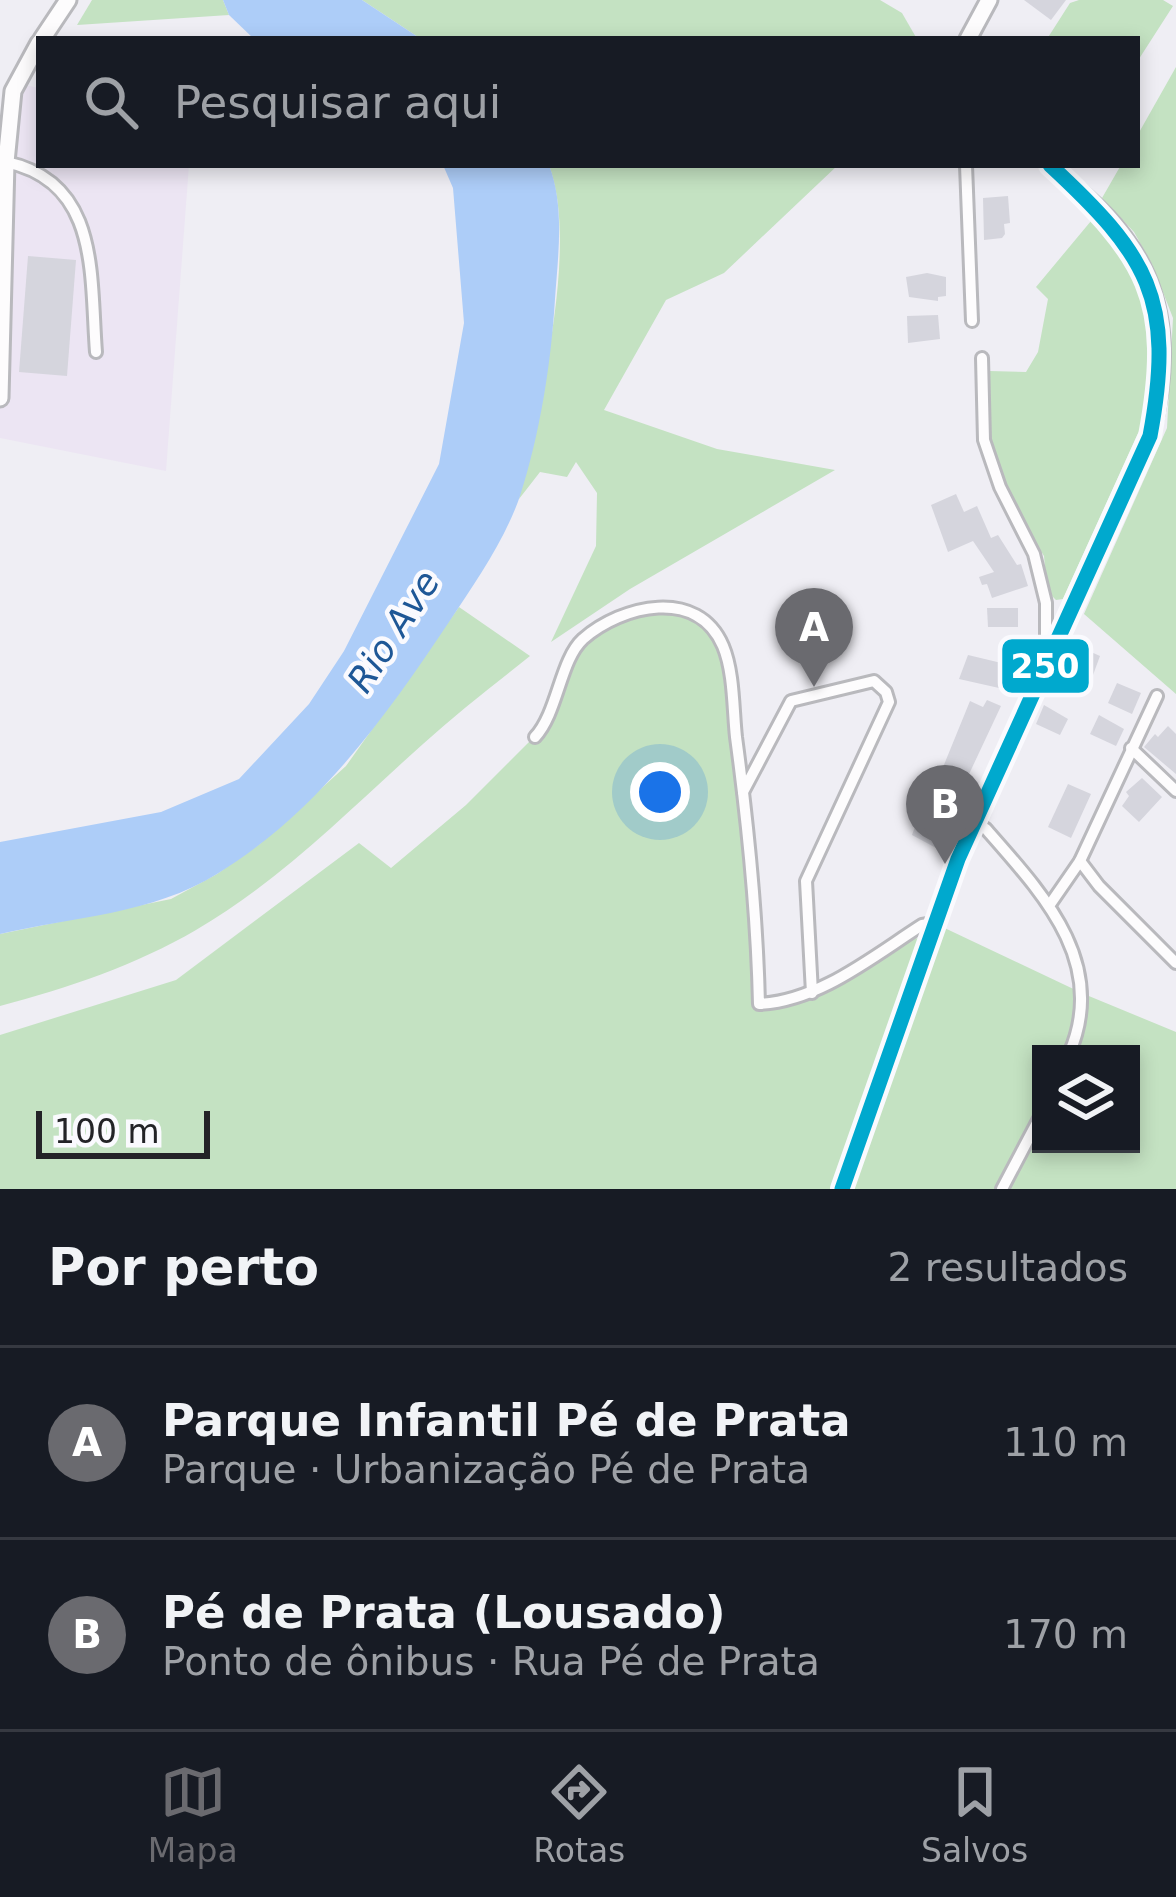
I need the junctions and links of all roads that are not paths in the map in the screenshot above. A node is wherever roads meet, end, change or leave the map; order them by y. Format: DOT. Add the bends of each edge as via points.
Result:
graph roads {
  1 [pos="68,0"];
  2 [pos="989,0"];
  3 [pos="43,36"];
  4 [pos="970,36"];
  5 [pos="36,49"];
  6 [pos="3,162"];
  7 [pos="966,168"];
  8 [pos="1053,168"];
  9 [pos="2,260"];
  10 [pos="972,321"];
  11 [pos="96,352"];
  12 [pos="982,358"];
  13 [pos="0,398"];
  14 [pos="1046,603"];
  15 [pos="1070,610"];
  16 [pos="1045,667"];
  17 [pos="1157,696"];
  18 [pos="535,737"];
  19 [pos="738,746"];
  20 [pos="1131,748"];
  21 [pos="764,755"];
  22 [pos="1176,791"];
  23 [pos="743,792"];
  24 [pos="974,822"];
  25 [pos="1080,861"];
  26 [pos="1051,903"];
  27 [pos="934,923"];
  28 [pos="900,939"];
  29 [pos="928,940"];
  30 [pos="1176,963"];
  31 [pos="812,993"];
  32 [pos="1073,1045"];
  33 [pos="1032,1132"];
  34 [pos="842,1189"];
  35 [pos="1002,1189"];
  1 -- 3 [label="street"];
  2 -- 4 [label="street"];
  5 -- 6 [label="street" via="14,92"];
  6 -- 9 [label="street"];
  6 -- 11 [label="street" via="32,168 75,206"];
  7 -- 10 [label="street"];
  8 -- 15 [label="street" via="1126,239 1162,330 1162,389 1150,436"];
  9 -- 13 [label="street"];
  12 -- 14 [label="street" via="984,440 1034,554"];
  14 -- 15 [label="street"];
  14 -- 16 [label="street"];
  15 -- 16 [label="street"];
  16 -- 24 [label="street"];
  17 -- 20 [label="street"];
  18 -- 19 [label="street" via="579,641 635,609 678,608 705,618 724,647"];
  19 -- 21 [label="street"];
  19 -- 23 [label="street"];
  20 -- 22 [label="street"];
  20 -- 25 [label="street"];
  21 -- 23 [label="street"];
  21 -- 31 [label="street" via="791,700 874,681 886,692 889,702 806,881"];
  23 -- 31 [label="street" via="759,1004"];
  24 -- 26 [label="street"];
  24 -- 27 [label="street"];
  25 -- 26 [label="street"];
  25 -- 30 [label="street"];
  26 -- 32 [label="street" via="1084,994"];
  27 -- 28 [label="street"];
  27 -- 29 [label="street"];
  28 -- 29 [label="street"];
  28 -- 31 [label="street"];
  29 -- 34 [label="street"];
  33 -- 35 [label="street"];
}
